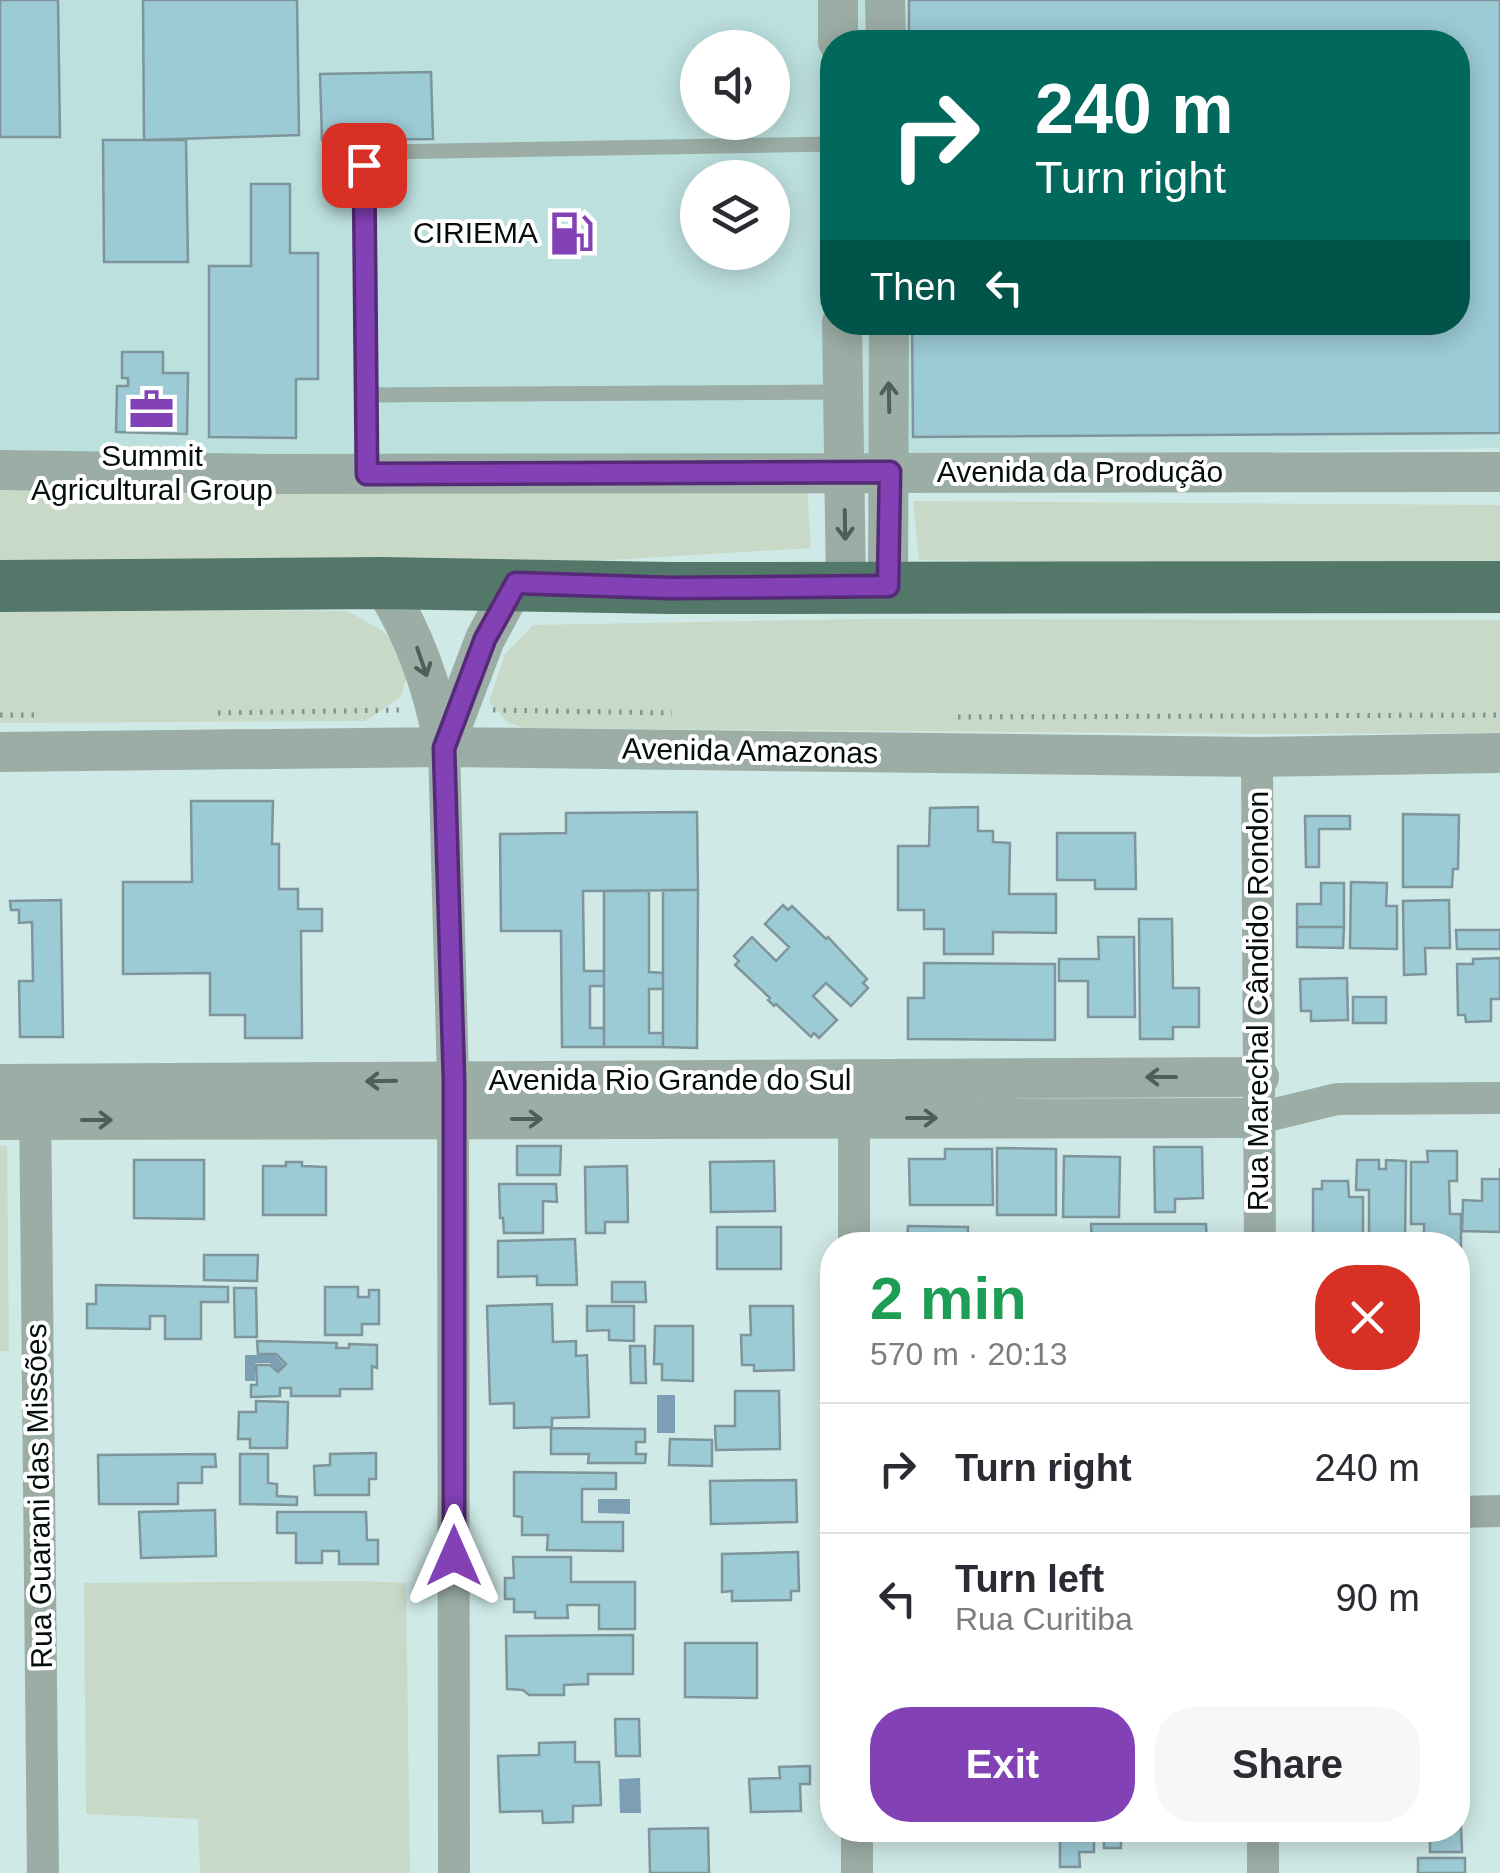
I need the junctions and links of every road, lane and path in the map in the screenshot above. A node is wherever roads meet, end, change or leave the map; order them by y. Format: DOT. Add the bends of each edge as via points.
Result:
graph roads {
  1 [pos="838,0"];
  2 [pos="885,0"];
  3 [pos="838,30"];
  4 [pos="886,30"];
  5 [pos="820,144"];
  6 [pos="842,335"];
  7 [pos="888,335"];
  8 [pos="844,392"];
  9 [pos="364,395"];
  10 [pos="0,470"];
  11 [pos="890,472"];
  12 [pos="1500,472"];
  13 [pos="844,473"];
  14 [pos="367,474"];
  15 [pos="382,583"];
  16 [pos="516,583"];
  17 [pos="0,586"];
  18 [pos="867,586"];
  19 [pos="1500,587"];
  20 [pos="218,713"];
  21 [pos="672,714"];
  22 [pos="39,715"];
  23 [pos="1500,715"];
  24 [pos="0,716"];
  25 [pos="948,717"];
  26 [pos="446,722"];
  27 [pos="0,752"];
  28 [pos="1500,754"];
  29 [pos="1257,756"];
  30 [pos="1258,1077"];
  31 [pos="1337,1098"];
  32 [pos="1500,1098"];
  33 [pos="854,1099"];
  34 [pos="454,1100"];
  35 [pos="18,1102"];
  36 [pos="1259,1118"];
  37 [pos="854,1232"];
  38 [pos="1260,1232"];
  39 [pos="1500,1511"];
  40 [pos="1470,1512"];
  41 [pos="857,1842"];
  42 [pos="1263,1842"];
  43 [pos="43,1873"];
  44 [pos="454,1873"];
  45 [pos="857,1873"];
  46 [pos="1263,1873"];
  1 -- 3 [label="street"];
  2 -- 4 [label="street"];
  5 -- 9 [label="lane" via="384,152 364,165"];
  6 -- 8 [label="street"];
  11 -- 7 [label="street, one-way"];
  8 -- 9 [label="lane"];
  8 -- 13 [label="street"];
  9 -- 14 [label="lane"];
  10 -- 14 [label="street, Avenida da Produção"];
  11 -- 12 [label="street, Avenida da Produção"];
  11 -- 13 [label="street, Avenida da Produção"];
  11 -- 18 [label="street"];
  13 -- 14 [label="street, Avenida da Produção"];
  13 -- 18 [label="street, one-way"];
  15 -- 16 [label="highway"];
  15 -- 17 [label="highway"];
  15 -- 26 [label="street, one-way" via="406,620"];
  16 -- 18 [label="highway"];
  16 -- 26 [label="street"];
  18 -- 19 [label="highway"];
  20 -- 26 [label="path"];
  21 -- 26 [label="path"];
  22 -- 24 [label="path"];
  23 -- 25 [label="path"];
  26 -- 27 [label="street, Avenida Amazonas"];
  26 -- 29 [label="street, Avenida Amazonas"];
  26 -- 34 [label="street"];
  28 -- 29 [label="street, Avenida Amazonas"];
  29 -- 30 [label="street, Rua Marechal Cândido Rondon"];
  30 -- 31 [label="street, Avenida Rio Grande do Sul"];
  30 -- 33 [label="street, Avenida Rio Grande do Sul, one-way"];
  30 -- 36 [label="street, Rua Marechal Cândido Rondon"];
  31 -- 32 [label="street, Avenida Rio Grande do Sul"];
  31 -- 36 [label="street, Avenida Rio Grande do Sul"];
  33 -- 34 [label="street, Avenida Rio Grande do Sul"];
  33 -- 36 [label="street, Avenida Rio Grande do Sul, one-way"];
  33 -- 37 [label="street"];
  34 -- 35 [label="street, Avenida Rio Grande do Sul"];
  34 -- 44 [label="street"];
  35 -- 43 [label="street, Rua Guarani das Missões"];
  36 -- 38 [label="street, Rua Marechal Cândido Rondon"];
  39 -- 40 [label="street"];
  41 -- 45 [label="street"];
  42 -- 46 [label="street"];
}
